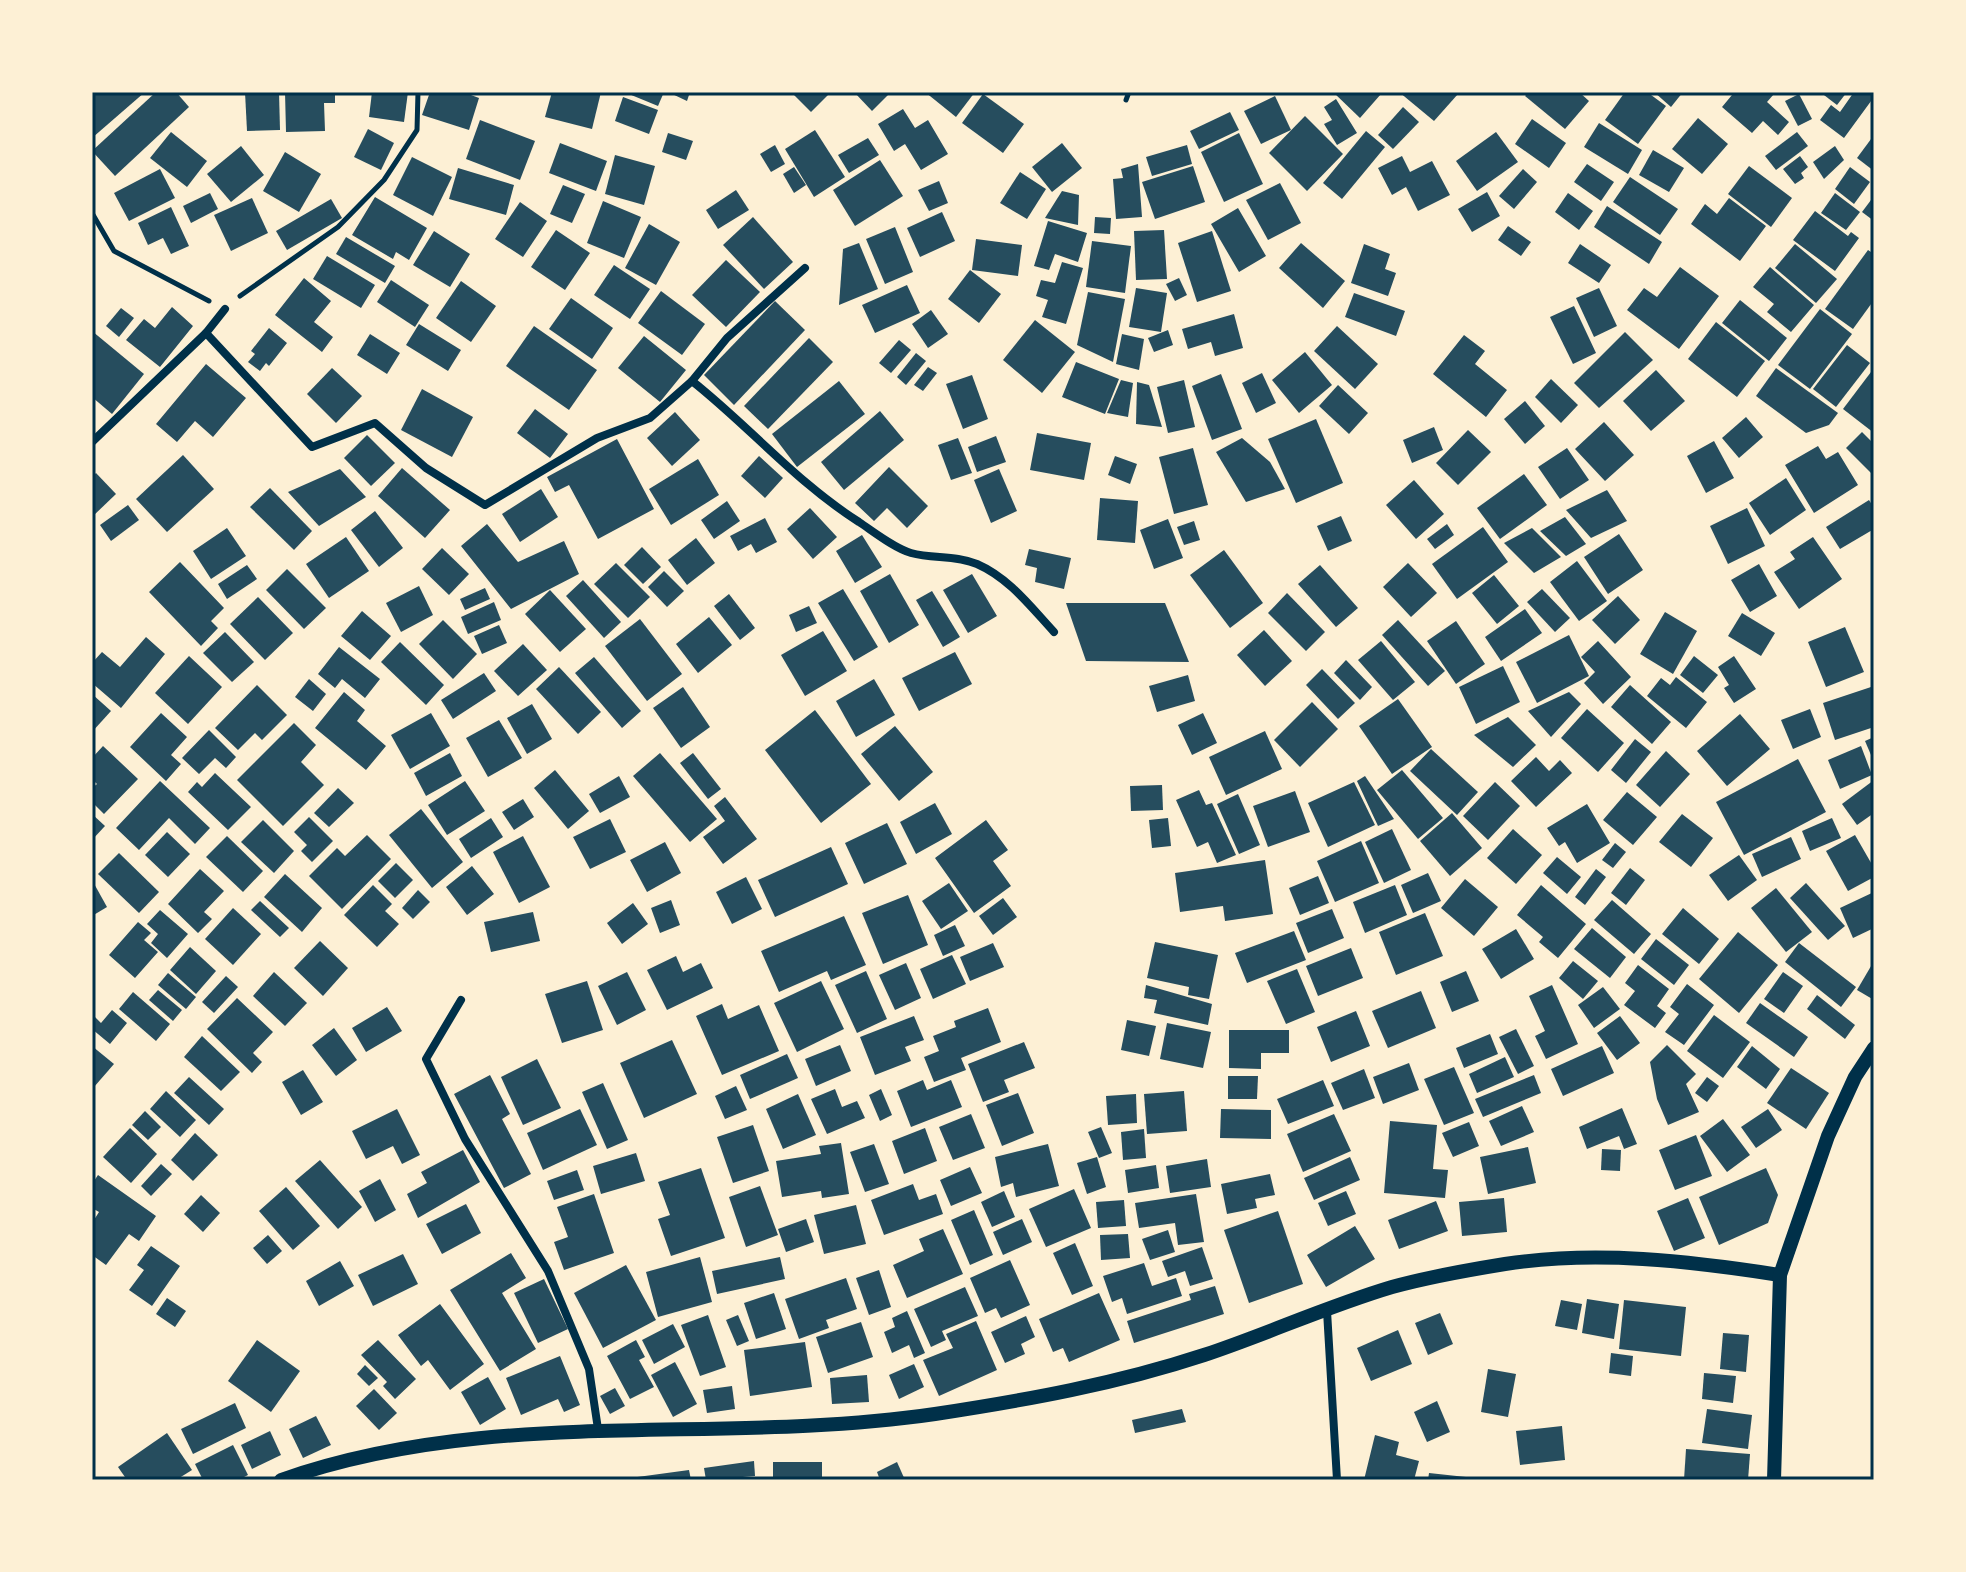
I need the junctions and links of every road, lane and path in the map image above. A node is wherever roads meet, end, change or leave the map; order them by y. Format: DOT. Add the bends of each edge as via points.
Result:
graph roads {
  1 [pos="418,92"];
  2 [pos="1129,92"];
  3 [pos="1126,100"];
  4 [pos="92,213"];
  5 [pos="805,268"];
  6 [pos="225,309"];
  7 [pos="206,333"];
  8 [pos="692,381"];
  9 [pos="92,442"];
  10 [pos="1054,632"];
  11 [pos="461,1000"];
  12 [pos="1874,1048"];
  13 [pos="1780,1275"];
  14 [pos="1327,1311"];
  15 [pos="598,1429"];
  16 [pos="281,1480"];
  17 [pos="1337,1480"];
  18 [pos="1774,1480"];
  1 -- 6 [label="path" via="417,130 384,180 338,227 259,279"];
  2 -- 3 [label="path"];
  4 -- 6 [label="path" via="114,251"];
  5 -- 8 [label="street" via="727,338"];
  6 -- 7 [label="street"];
  7 -- 8 [label="street" via="312,447 375,423 426,468 485,505 597,438 650,418"];
  7 -- 9 [label="street"];
  8 -- 10 [label="street" via="791,472 856,520 910,553 976,564 1010,584"];
  11 -- 15 [label="street" via="426,1059 465,1139 548,1271 589,1369"];
  12 -- 13 [label="street" via="1828,1136"];
  13 -- 14 [label="street" via="1701,1263 1600,1258 1507,1264 1393,1287"];
  13 -- 18 [label="street"];
  14 -- 15 [label="street" via="1092,1388 1004,1403 784,1429"];
  14 -- 17 [label="street"];
  15 -- 16 [label="street" via="400,1447"];
}
